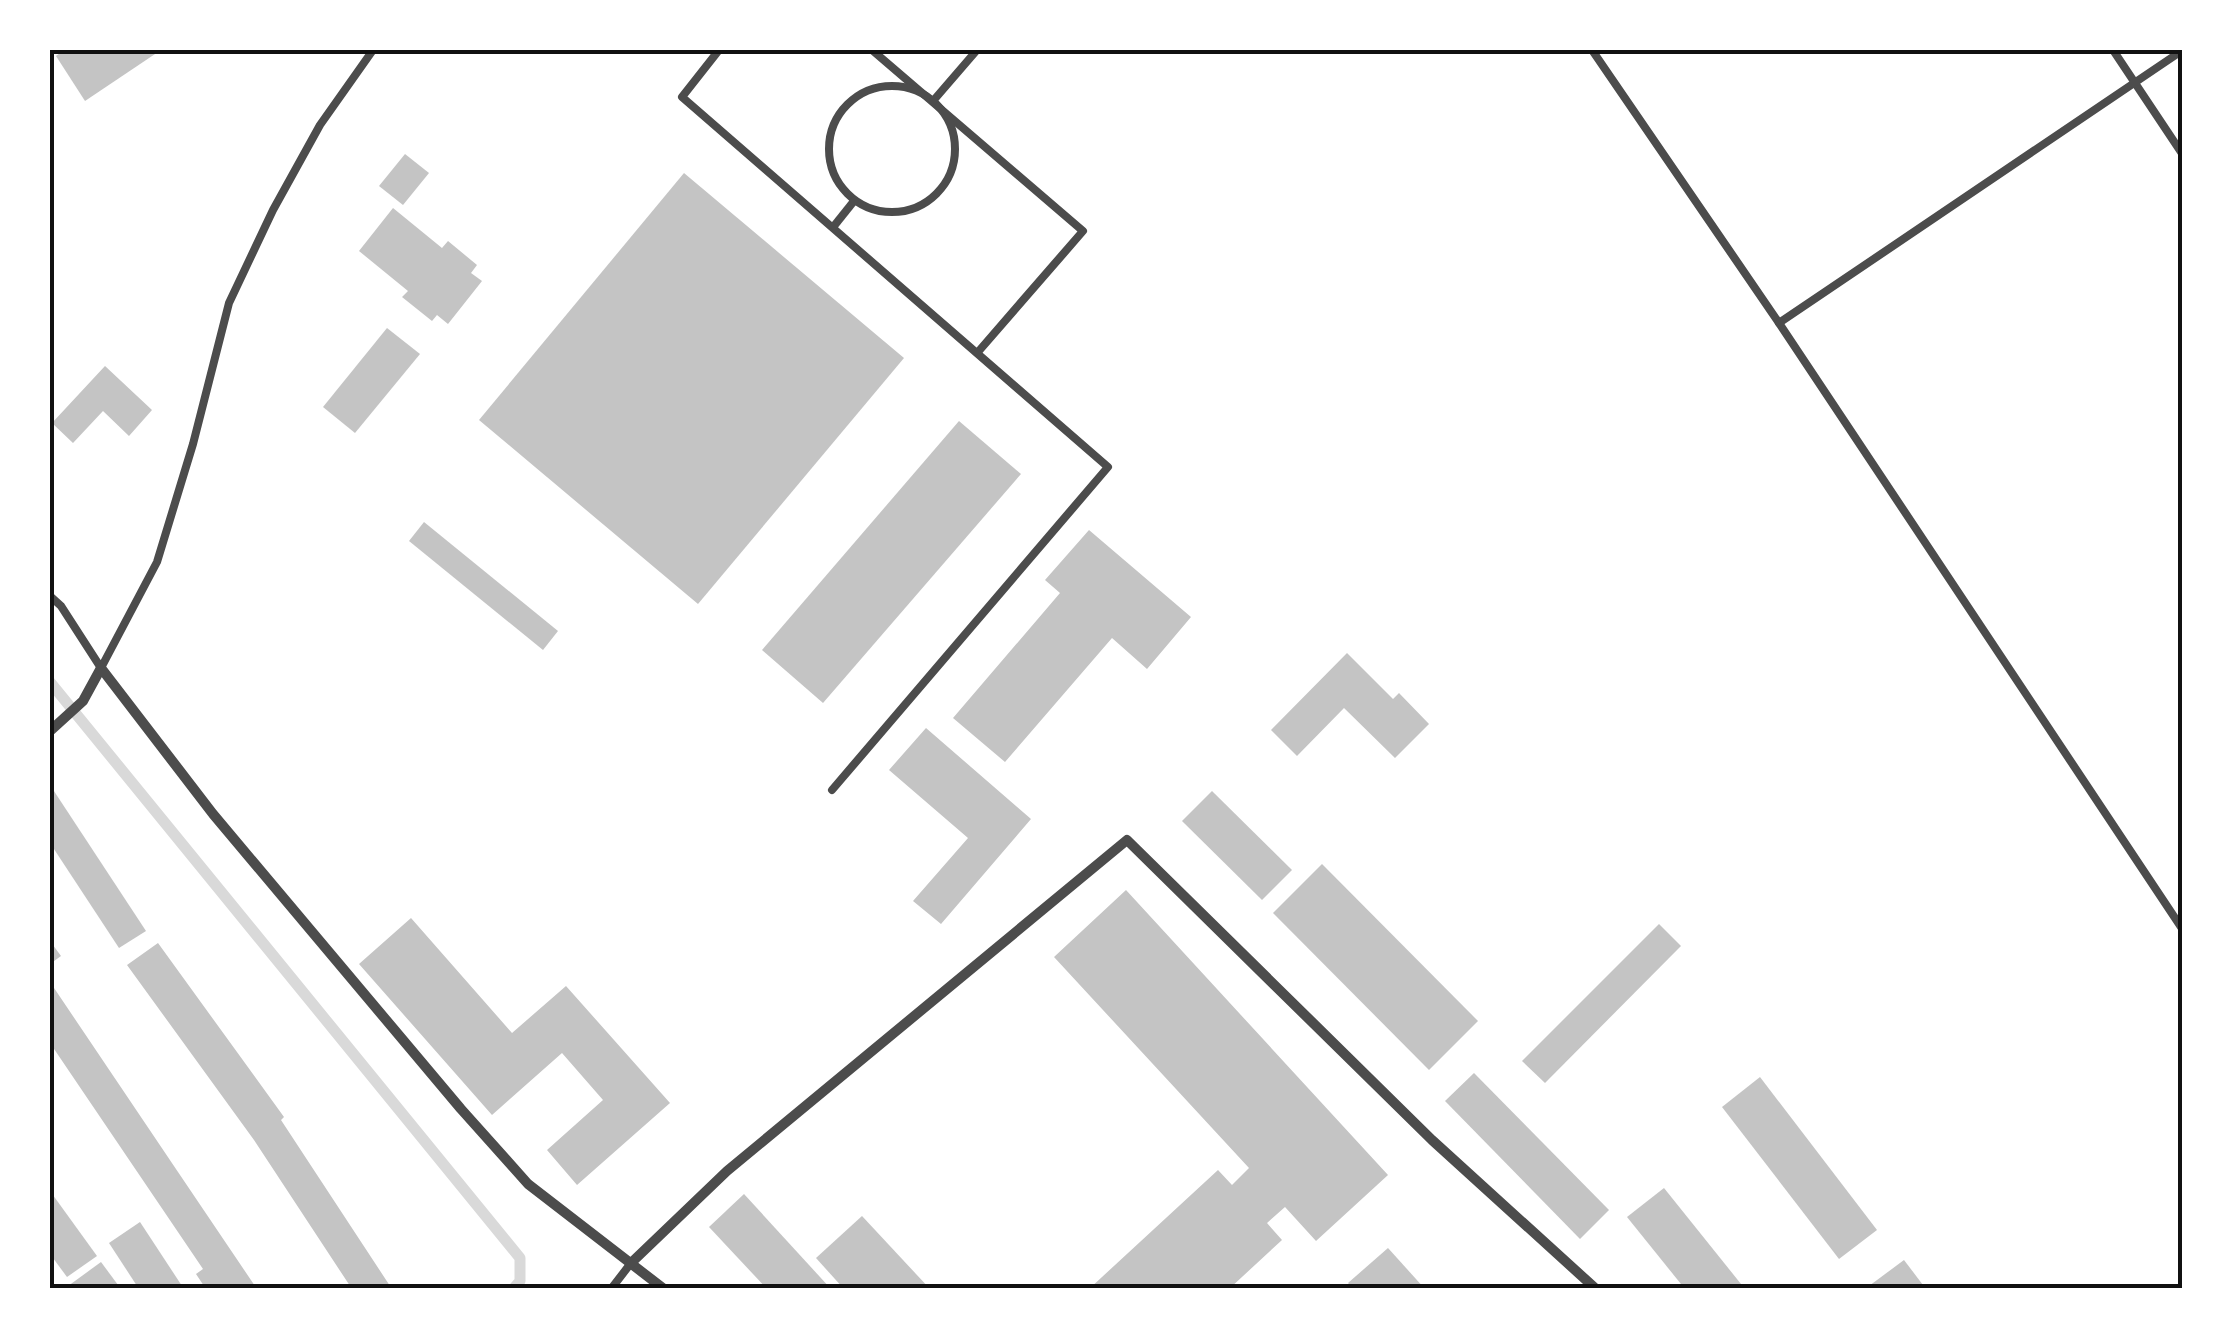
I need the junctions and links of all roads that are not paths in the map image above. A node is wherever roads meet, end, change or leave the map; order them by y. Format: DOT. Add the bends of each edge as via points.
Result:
graph roads {
  1 [pos="373,50"];
  2 [pos="719,50"];
  3 [pos="872,50"];
  4 [pos="977,50"];
  5 [pos="1592,50"];
  6 [pos="2113,50"];
  7 [pos="2183,50"];
  8 [pos="2135,82"];
  9 [pos="933,101"];
  10 [pos="2183,154"];
  11 [pos="854,200"];
  12 [pos="834,226"];
  13 [pos="1779,323"];
  14 [pos="978,352"];
  15 [pos="50,596"];
  16 [pos="101,668"];
  17 [pos="54,728"];
  18 [pos="832,790"];
  19 [pos="2183,930"];
  20 [pos="631,1262"];
  21 [pos="611,1289"];
  22 [pos="664,1289"];
  23 [pos="1596,1289"];
  1 -- 16 [label="lane" via="320,125 229,304 157,562"];
  2 -- 12 [label="lane" via="682,96"];
  3 -- 9 [label="lane"];
  4 -- 9 [label="lane"];
  5 -- 13 [label="lane"];
  6 -- 8 [label="lane"];
  7 -- 8 [label="lane"];
  8 -- 10 [label="lane"];
  8 -- 13 [label="lane"];
  9 -- 11 [label="lane" via="950,123 956,150 949,177 932,199 907,212 880,212"];
  9 -- 11 [label="lane" via="908,88 878,87 852,99 834,122 828,150 835,178"];
  9 -- 14 [label="lane" via="1084,232"];
  11 -- 12 [label="lane"];
  12 -- 14 [label="lane"];
  13 -- 19 [label="lane"];
  14 -- 18 [label="lane" via="1108,467"];
  15 -- 16 [label="lane"];
  16 -- 17 [label="street" via="84,701"];
  16 -- 20 [label="street" via="213,814 461,1110 528,1184"];
  20 -- 21 [label="lane"];
  20 -- 22 [label="street"];
  20 -- 23 [label="street" via="727,1171 1127,840 1432,1140"];
}
